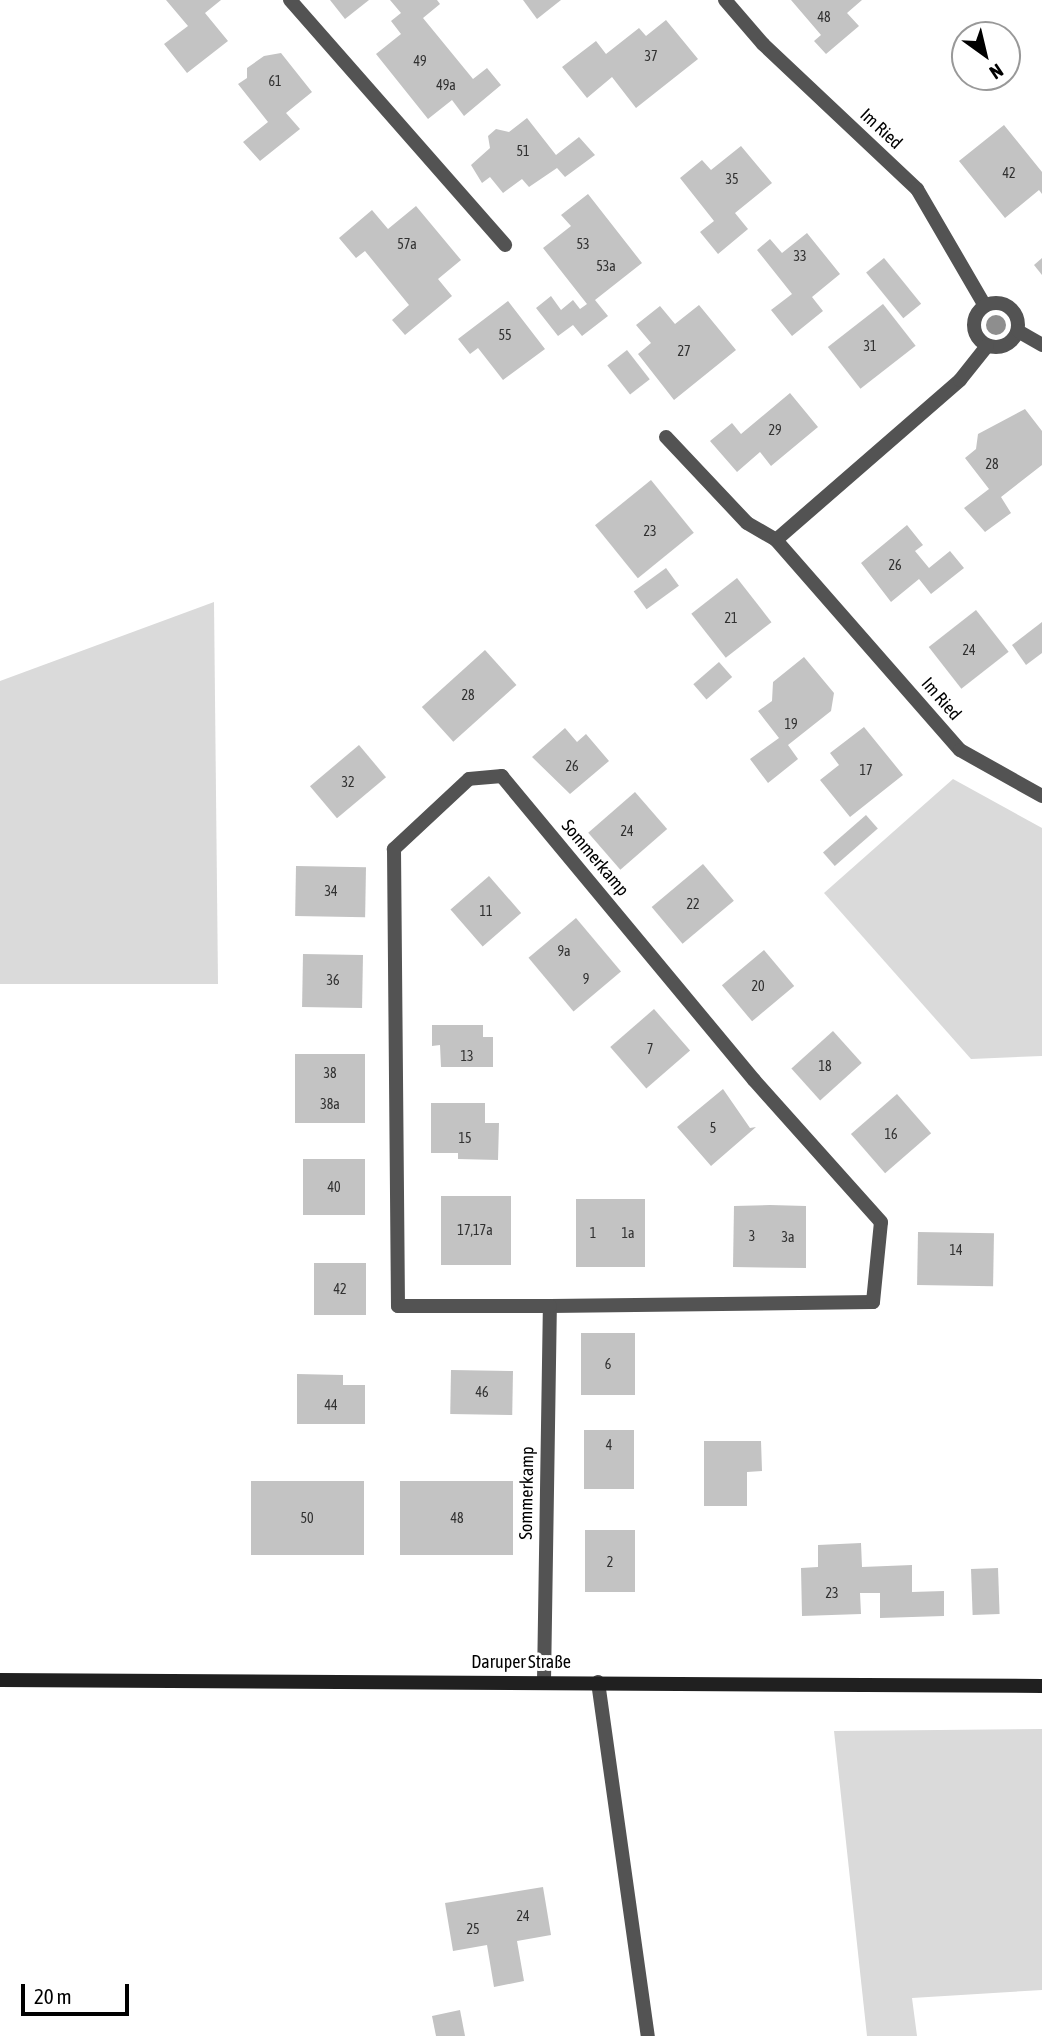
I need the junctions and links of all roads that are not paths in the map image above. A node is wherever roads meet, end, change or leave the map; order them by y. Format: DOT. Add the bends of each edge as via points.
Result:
graph roads {
  1 [pos="290,0"];
  2 [pos="725,0"];
  3 [pos="505,244"];
  4 [pos="985,306"];
  5 [pos="1018,331"];
  6 [pos="1042,345"];
  7 [pos="987,346"];
  8 [pos="666,438"];
  9 [pos="776,540"];
  10 [pos="1042,796"];
  11 [pos="550,1306"];
  12 [pos="0,1680"];
  13 [pos="544,1681"];
  14 [pos="598,1682"];
  15 [pos="1042,1686"];
  16 [pos="648,2036"];
  1 -- 3 [label="street"];
  2 -- 4 [label="street, Im Ried" via="763,44 917,189"];
  4 -- 5 [label="street" via="1005,304 1018,320"];
  4 -- 7 [label="street" via="977,312 974,332"];
  5 -- 6 [label="street"];
  5 -- 7 [label="street" via="1006,345"];
  7 -- 9 [label="street" via="960,380"];
  8 -- 9 [label="street, Im Ried" via="747,523"];
  9 -- 10 [label="street, Im Ried" via="960,750"];
  11 -- 11 [label="street, Sommerkamp" via="873,1302 881,1222 754,1080 502,776 469,779 394,849 398,1306"];
  11 -- 13 [label="street, Sommerkamp"];
  12 -- 13 [label="street, Daruper Straße"];
  13 -- 14 [label="street, Daruper Straße"];
  14 -- 15 [label="street, Daruper Straße"];
  14 -- 16 [label="street"];
}
